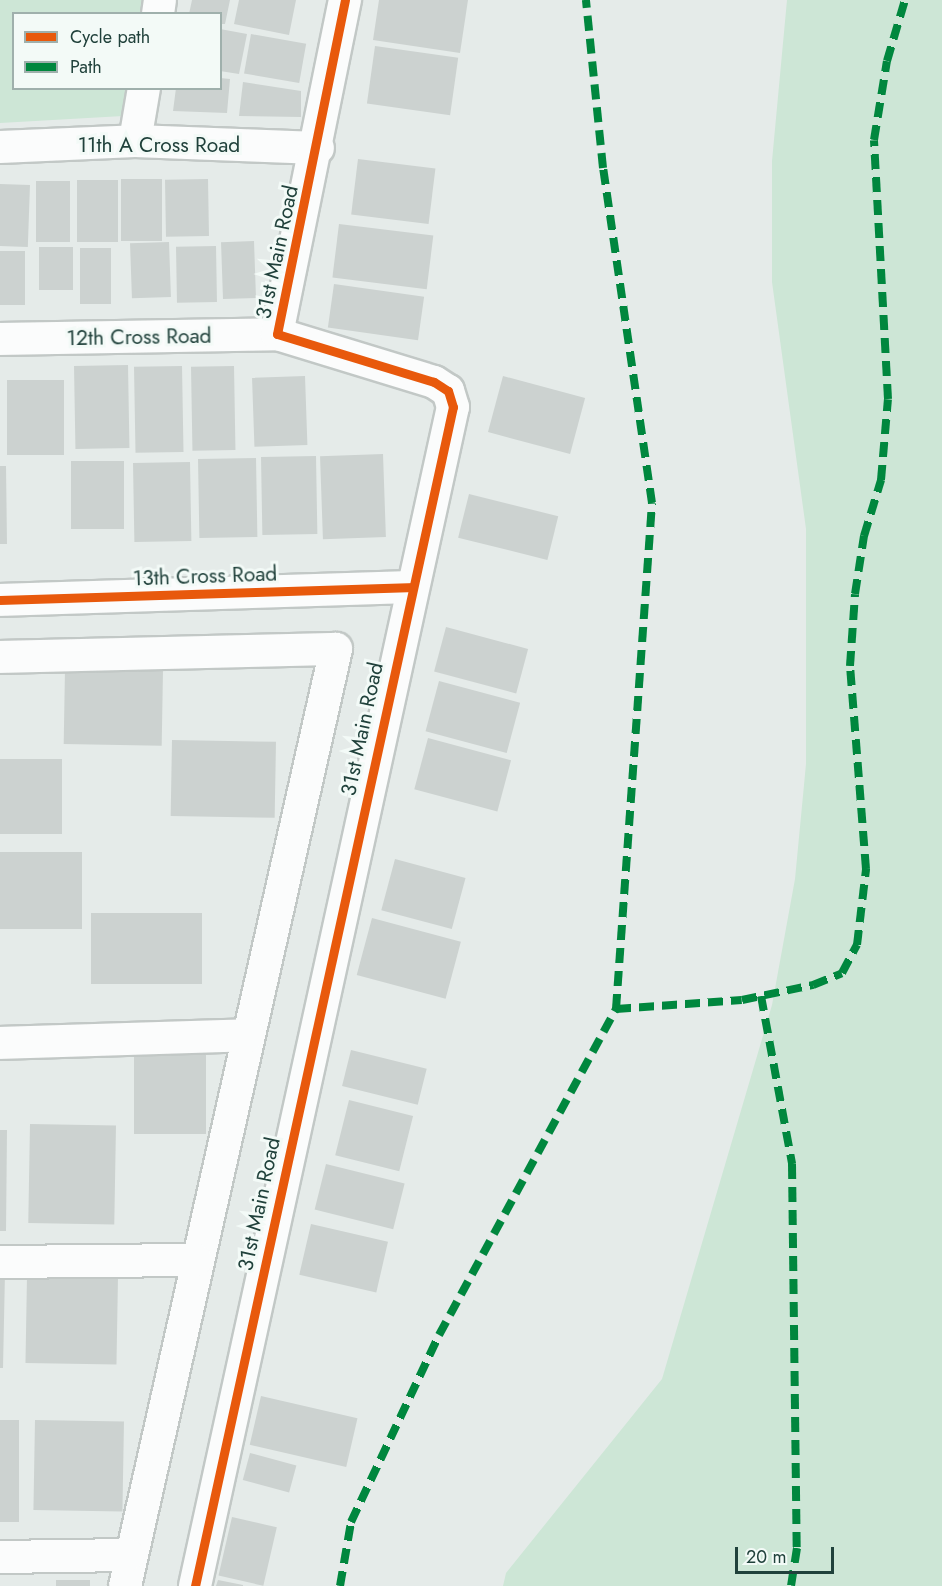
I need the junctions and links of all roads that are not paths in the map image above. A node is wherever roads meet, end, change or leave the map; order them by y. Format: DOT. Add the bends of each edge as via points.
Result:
graph roads {
  1 [pos="345,0"];
  2 [pos="144,90"];
  3 [pos="135,141"];
  4 [pos="0,147"];
  5 [pos="318,148"];
  6 [pos="277,334"];
  7 [pos="0,339"];
  8 [pos="411,587"];
  9 [pos="0,600"];
  10 [pos="0,657"];
  11 [pos="248,1035"];
  12 [pos="0,1043"];
  13 [pos="196,1260"];
  14 [pos="0,1262"];
  15 [pos="128,1555"];
  16 [pos="0,1557"];
  17 [pos="125,1586"];
  18 [pos="195,1586"];
  1 -- 5 [label="street, 31st Main Road"];
  2 -- 3 [label="street"];
  3 -- 4 [label="street, 11th A Cross Road"];
  3 -- 5 [label="street, 11th A Cross Road"];
  5 -- 6 [label="street, 31st Main Road"];
  6 -- 7 [label="street, 12th Cross Road"];
  6 -- 8 [label="street, 31st Main Road" via="434,382 448,391 453,406"];
  8 -- 9 [label="street, 13th Cross Road"];
  8 -- 18 [label="street, 31st Main Road"];
  10 -- 11 [label="street" via="336,649"];
  11 -- 12 [label="street"];
  11 -- 13 [label="street"];
  13 -- 14 [label="street"];
  13 -- 15 [label="street"];
  15 -- 16 [label="street"];
  15 -- 17 [label="street"];
}
